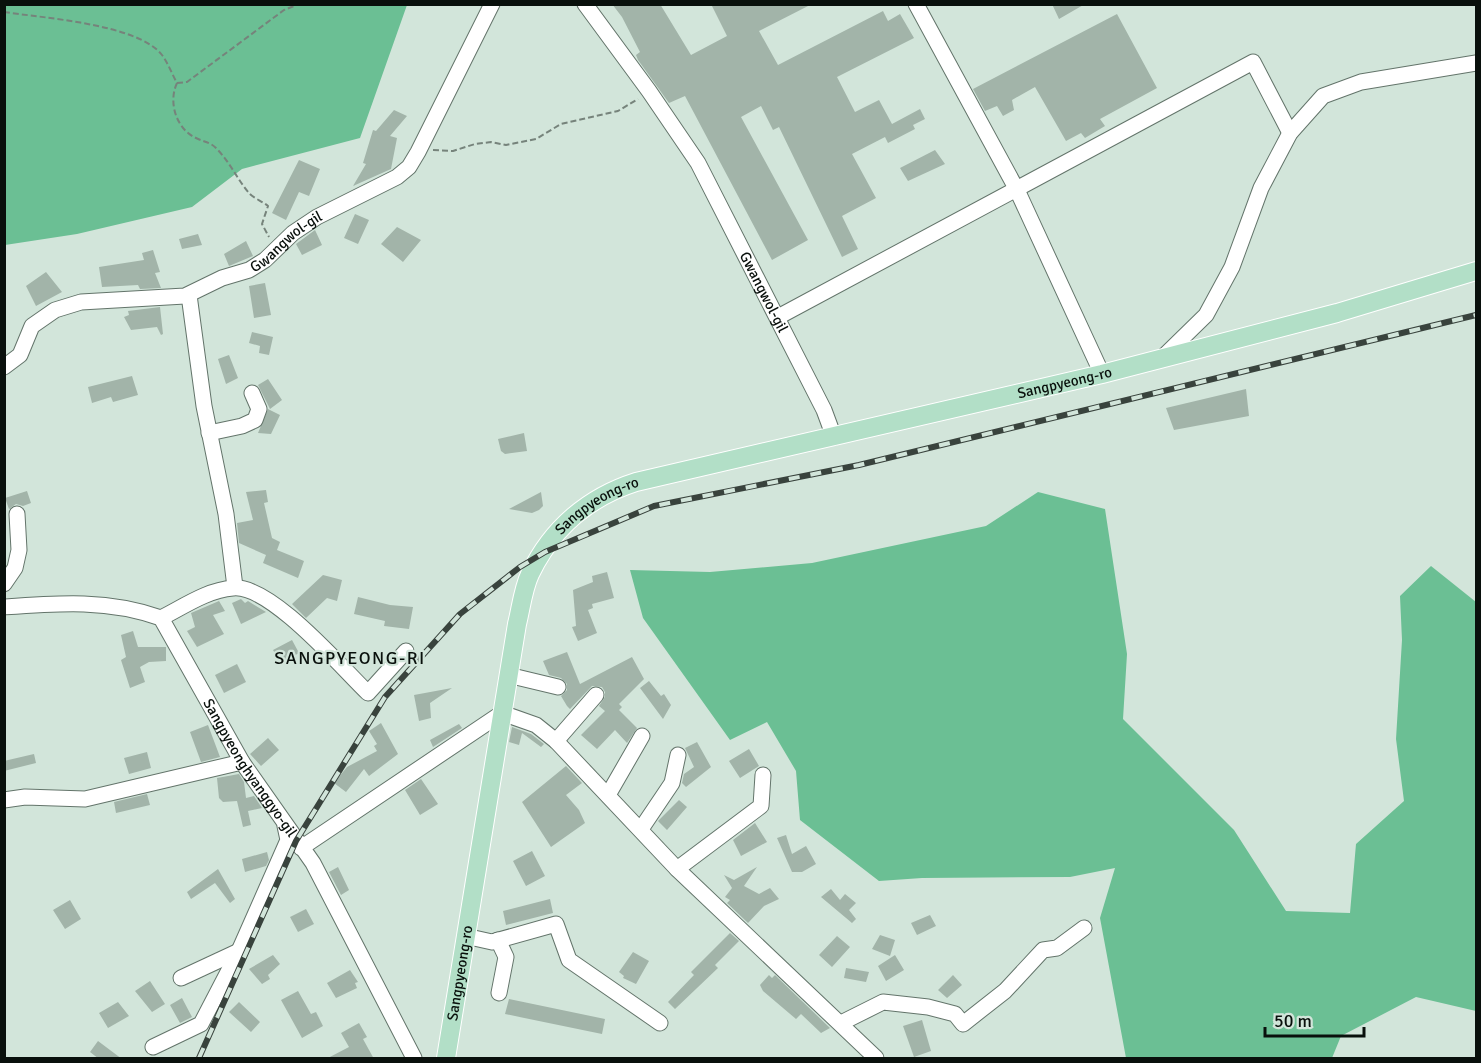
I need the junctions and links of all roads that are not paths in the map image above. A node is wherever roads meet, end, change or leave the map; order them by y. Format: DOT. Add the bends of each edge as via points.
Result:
graph roads {
  1 [pos="492,4"];
  2 [pos="585,4"];
  3 [pos="916,4"];
  4 [pos="1476,63"];
  5 [pos="1290,133"];
  6 [pos="1017,190"];
  7 [pos="1476,271"];
  8 [pos="189,295"];
  9 [pos="778,317"];
  10 [pos="1164,356"];
  11 [pos="4,367"];
  12 [pos="1102,374"];
  13 [pos="252,393"];
  14 [pos="209,433"];
  15 [pos="834,437"];
  16 [pos="17,514"];
  17 [pos="4,584"];
  18 [pos="235,588"];
  19 [pos="4,607"];
  20 [pos="160,618"];
  21 [pos="406,651"];
  22 [pos="508,675"];
  23 [pos="558,687"];
  24 [pos="596,695"];
  25 [pos="502,713"];
  26 [pos="642,736"];
  27 [pos="556,741"];
  28 [pos="678,755"];
  29 [pos="242,762"];
  30 [pos="763,775"];
  31 [pos="608,795"];
  32 [pos="4,800"];
  33 [pos="283,821"];
  34 [pos="641,829"];
  35 [pos="301,848"];
  36 [pos="677,869"];
  37 [pos="1084,928"];
  38 [pos="465,936"];
  39 [pos="498,940"];
  40 [pos="239,951"];
  41 [pos="181,978"];
  42 [pos="499,993"];
  43 [pos="660,1023"];
  44 [pos="840,1023"];
  45 [pos="153,1047"];
  46 [pos="414,1059"];
  47 [pos="446,1059"];
  48 [pos="876,1059"];
  1 -- 8 [label="street, Gwangwol-gil" via="409,167 397,177 317,217 249,270"];
  2 -- 9 [label="street, Gwangwol-gil" via="698,163"];
  3 -- 6 [label="street"];
  4 -- 5 [label="street, Sangpyeong-ro" via="1361,82 1323,96"];
  5 -- 6 [label="street" via="1252,62"];
  5 -- 10 [label="street, Sangpyeong-ro" via="1261,188 1232,267 1206,315"];
  6 -- 9 [label="street"];
  6 -- 12 [label="street"];
  7 -- 10 [label="main road, Sangpyeong-ro" via="1337,312"];
  8 -- 11 [label="street, Gwangwol-gil" via="81,302 55,310 32,326 20,355"];
  8 -- 14 [label="street"];
  9 -- 15 [label="street, Gwangwol-gil"];
  10 -- 12 [label="main road, Sangpyeong-ro"];
  12 -- 15 [label="main road, Sangpyeong-ro"];
  13 -- 14 [label="street" via="259,409 255,420"];
  14 -- 18 [label="street" via="226,514"];
  15 -- 22 [label="main road, Sangpyeong-ro" via="636,482 608,491 579,510 557,534 530,575"];
  16 -- 17 [label="street" via="19,550 15,568"];
  18 -- 20 [label="street" via="209,594"];
  18 -- 21 [label="street" via="252,590 274,603 368,693"];
  19 -- 20 [label="street" via="104,603"];
  20 -- 29 [label="street, Sangpyeonghyanggyo-gil"];
  22 -- 23 [label="street"];
  22 -- 25 [label="main road, Sangpyeong-ro"];
  24 -- 27 [label="street"];
  25 -- 27 [label="street" via="536,725"];
  25 -- 35 [label="street"];
  25 -- 38 [label="main road, Sangpyeong-ro"];
  26 -- 31 [label="street"];
  27 -- 31 [label="street"];
  28 -- 34 [label="street" via="672,783"];
  29 -- 32 [label="street" via="85,800"];
  29 -- 33 [label="street, Sangpyeonghyanggyo-gil"];
  30 -- 36 [label="street" via="760,806"];
  31 -- 34 [label="street"];
  33 -- 35 [label="street, Sangpyeonghyanggyo-gil"];
  33 -- 40 [label="street" via="288,840"];
  34 -- 36 [label="street"];
  35 -- 46 [label="street, Sangpyeonghyanggyo-gil" via="313,863"];
  36 -- 44 [label="street"];
  37 -- 44 [label="street" via="1057,948 1043,950 1005,991 963,1024 955,1014 883,1002"];
  38 -- 39 [label="street"];
  38 -- 47 [label="main road, Sangpyeong-ro"];
  39 -- 42 [label="street" via="506,957"];
  39 -- 43 [label="street" via="556,924 569,960"];
  40 -- 41 [label="street"];
  40 -- 45 [label="street" via="201,1024"];
  44 -- 48 [label="street"];
}
